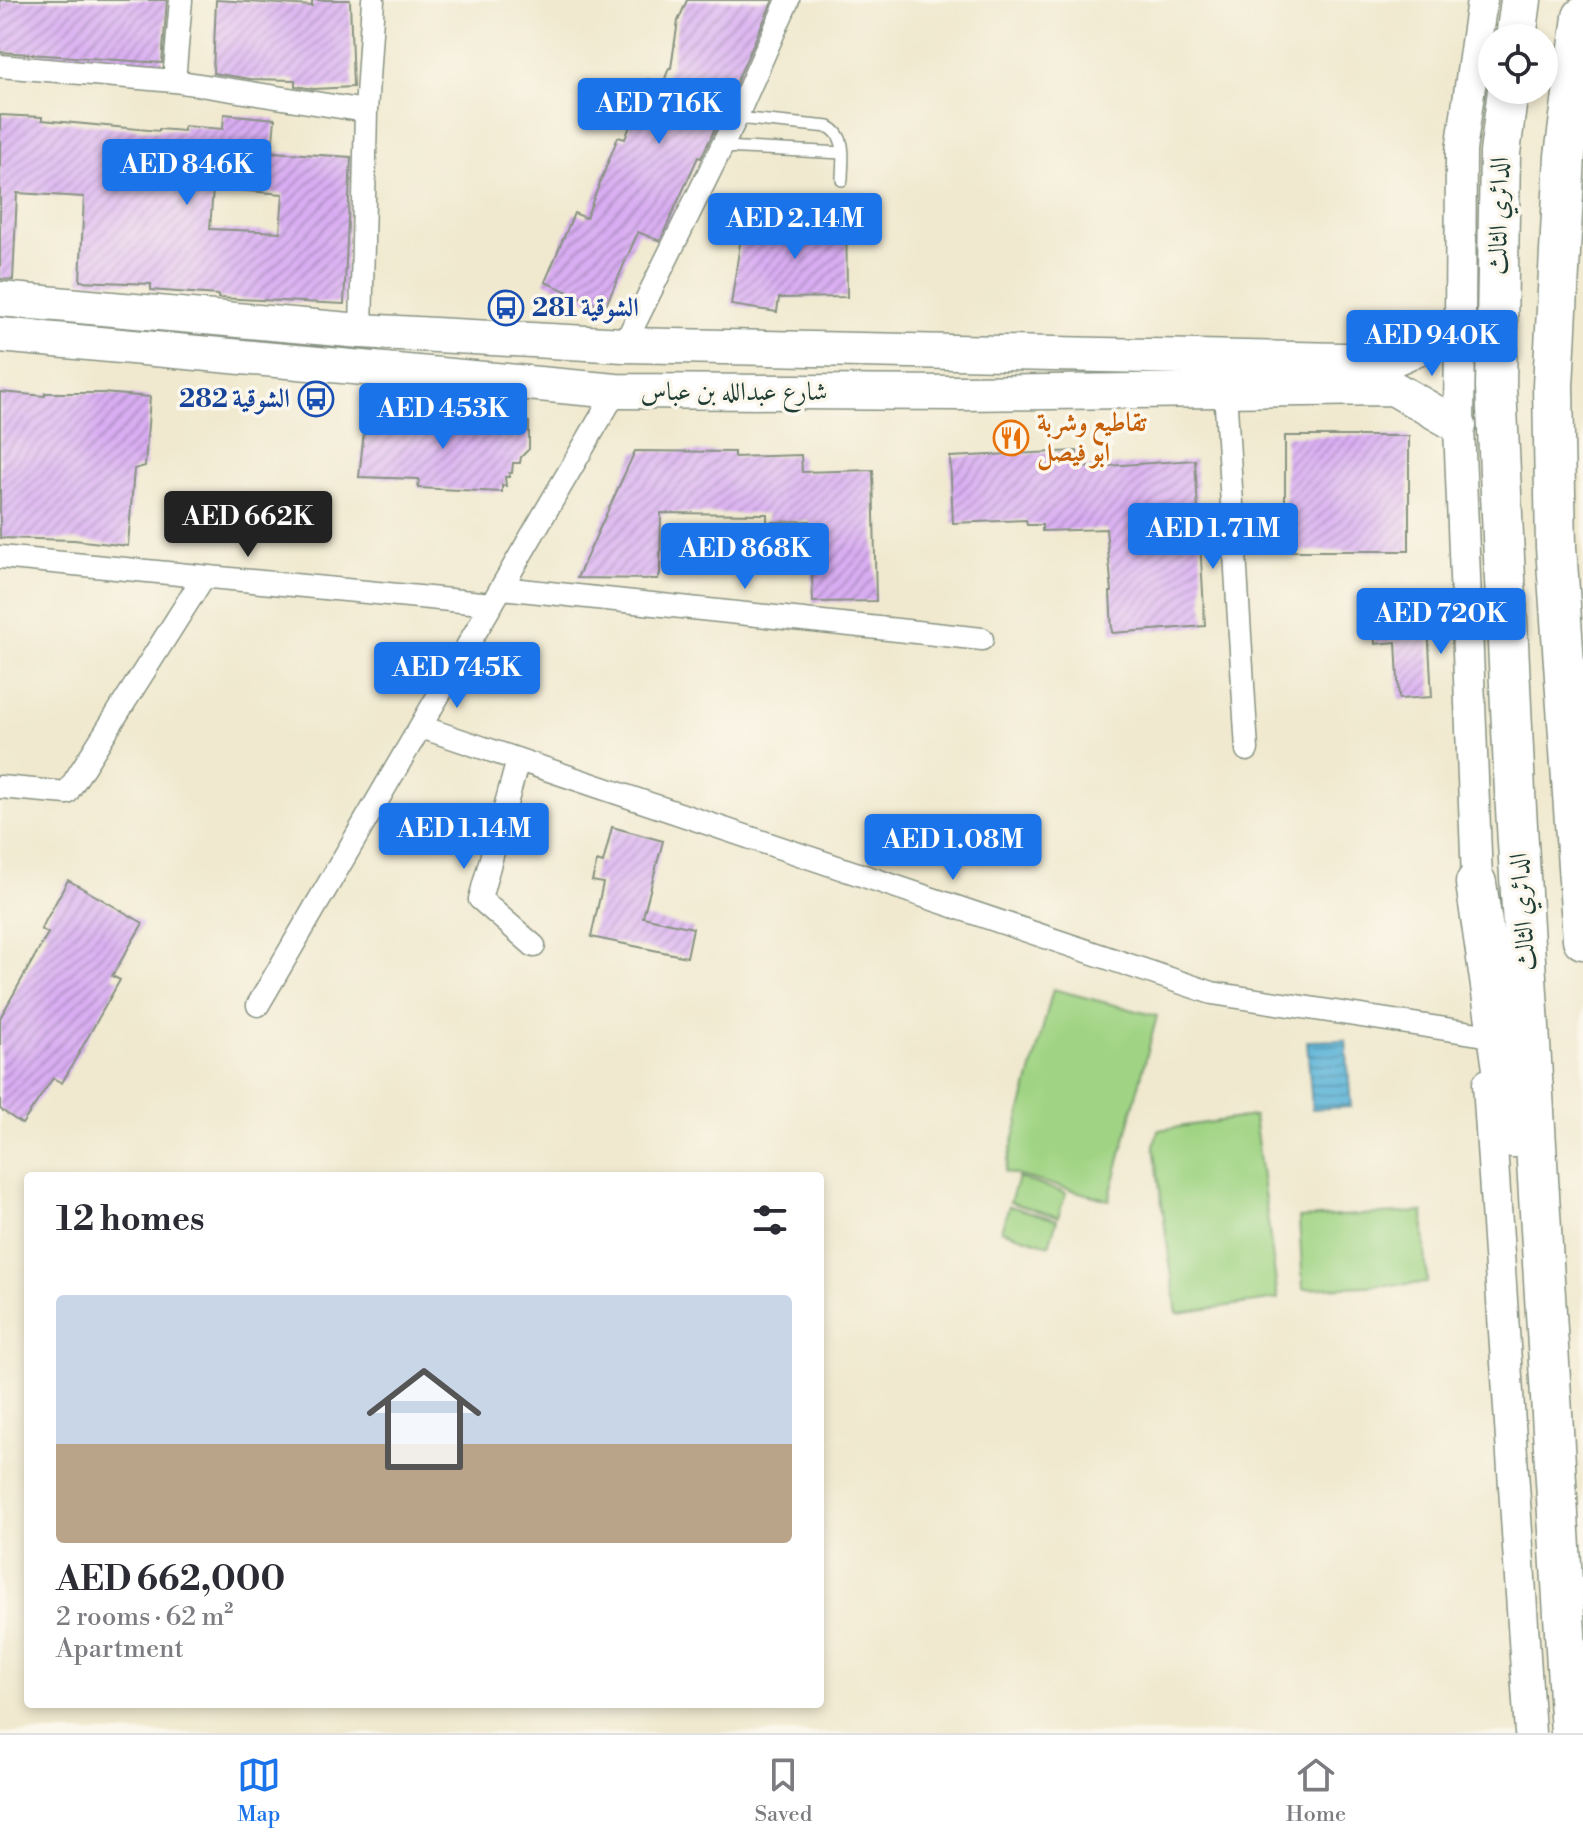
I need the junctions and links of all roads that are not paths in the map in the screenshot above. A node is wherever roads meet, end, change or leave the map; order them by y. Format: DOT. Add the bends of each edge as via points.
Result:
graph roads {
  1 [pos="181,0"];
  2 [pos="373,0"];
  3 [pos="788,0"];
  4 [pos="1482,0"];
  5 [pos="1521,0"];
  6 [pos="1583,17"];
  7 [pos="1518,24"];
  8 [pos="0,66"];
  9 [pos="174,81"];
  10 [pos="1506,104"];
  11 [pos="366,111"];
  12 [pos="736,118"];
  13 [pos="722,147"];
  14 [pos="843,153"];
  15 [pos="842,180"];
  16 [pos="0,299"];
  17 [pos="1460,330"];
  18 [pos="361,331"];
  19 [pos="0,335"];
  20 [pos="624,345"];
  21 [pos="1225,390"];
  22 [pos="616,391"];
  23 [pos="1459,426"];
  24 [pos="0,557"];
  25 [pos="203,578"];
  26 [pos="497,596"];
  27 [pos="982,639"];
  28 [pos="421,727"];
  29 [pos="1247,750"];
  30 [pos="518,760"];
  31 [pos="0,787"];
  32 [pos="1476,883"];
  33 [pos="1583,939"];
  34 [pos="534,946"];
  35 [pos="258,1005"];
  36 [pos="1485,1035"];
  37 [pos="1554,1427"];
  38 [pos="1530,1733"];
  39 [pos="1571,1733"];
  1 -- 9 [label="street"];
  2 -- 11 [label="street"];
  3 -- 12 [label="street"];
  4 -- 17 [label="main road" via="1461,151"];
  5 -- 7 [label="highway"];
  6 -- 33 [label="highway" via="1565,156 1553,386 1556,547"];
  8 -- 9 [label="street"];
  9 -- 11 [label="street"];
  10 -- 37 [label="highway, الدائري الثالث" via="1500,153 1496,387"];
  11 -- 18 [label="street"];
  12 -- 13 [label="street"];
  12 -- 14 [label="lane" via="829,127 843,140"];
  13 -- 14 [label="lane"];
  13 -- 20 [label="street"];
  14 -- 15 [label="lane"];
  16 -- 18 [label="main road, شارع عبدالله بن عباس"];
  17 -- 20 [label="main road, شارع عبدالله بن عباس" via="1388,361"];
  17 -- 23 [label="main road"];
  18 -- 20 [label="main road, شارع عبدالله بن عباس"];
  19 -- 22 [label="main road, شارع عبدالله بن عباس"];
  21 -- 22 [label="main road, شارع عبدالله بن عباس"];
  21 -- 23 [label="main road, شارع عبدالله بن عباس" via="1393,388"];
  21 -- 29 [label="street"];
  22 -- 26 [label="street"];
  23 -- 32 [label="main road"];
  24 -- 25 [label="street"];
  25 -- 26 [label="street"];
  25 -- 31 [label="street" via="67,793"];
  26 -- 27 [label="street"];
  26 -- 28 [label="street"];
  28 -- 30 [label="street"];
  28 -- 35 [label="street"];
  30 -- 34 [label="street" via="480,899"];
  30 -- 36 [label="street" via="1212,993"];
  32 -- 36 [label="main road"];
  32 -- 37 [label="highway"];
  36 -- 38 [label="main road"];
  37 -- 39 [label="highway, الدائري الثالث"];
}
